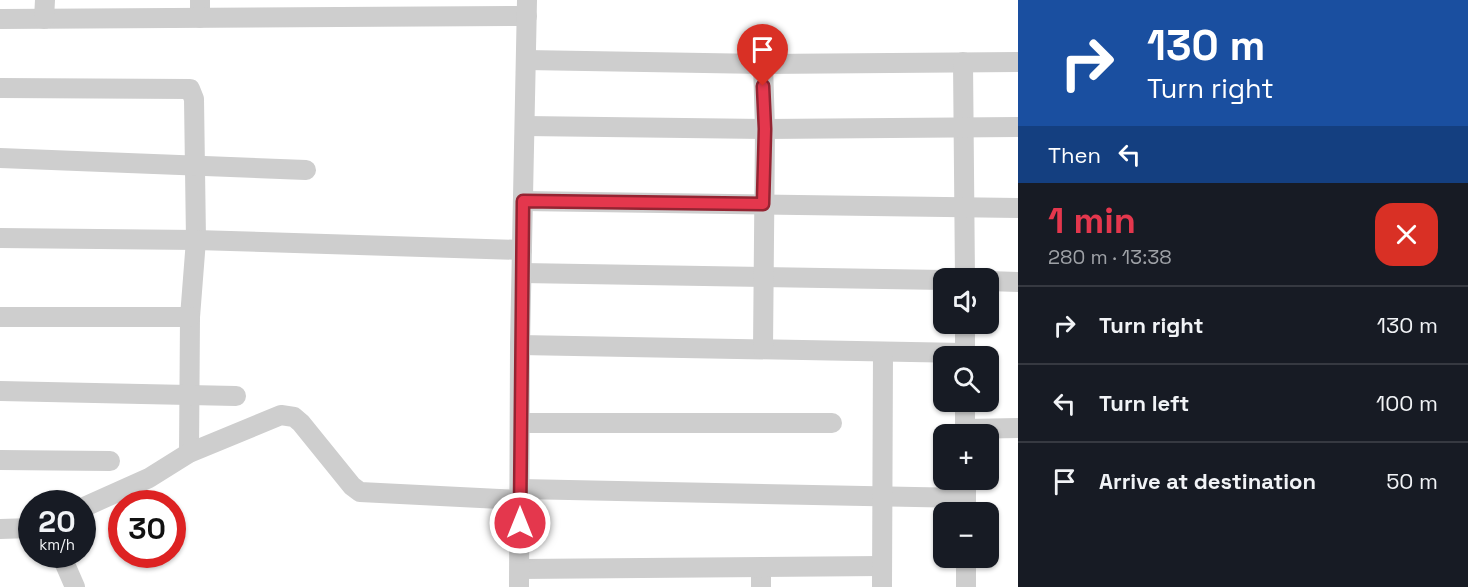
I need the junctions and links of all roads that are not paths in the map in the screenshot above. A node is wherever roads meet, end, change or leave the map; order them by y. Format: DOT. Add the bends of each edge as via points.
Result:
graph roads {
  1 [pos="527,8"];
  2 [pos="200,9"];
  3 [pos="326,9"];
  4 [pos="44,10"];
  5 [pos="0,19"];
  6 [pos="526,60"];
  7 [pos="963,62"];
  8 [pos="1018,62"];
  9 [pos="763,64"];
  10 [pos="0,88"];
  11 [pos="525,126"];
  12 [pos="1018,127"];
  13 [pos="964,128"];
  14 [pos="765,129"];
  15 [pos="0,158"];
  16 [pos="196,166"];
  17 [pos="306,170"];
  18 [pos="523,201"];
  19 [pos="763,204"];
  20 [pos="964,207"];
  21 [pos="1018,208"];
  22 [pos="0,238"];
  23 [pos="196,240"];
  24 [pos="522,250"];
  25 [pos="965,268"];
  26 [pos="522,273"];
  27 [pos="763,277"];
  28 [pos="933,280"];
  29 [pos="999,281"];
  30 [pos="1018,282"];
  31 [pos="0,317"];
  32 [pos="189,318"];
  33 [pos="520,345"];
  34 [pos="762,349"];
  35 [pos="883,352"];
  36 [pos="933,354"];
  37 [pos="0,391"];
  38 [pos="189,395"];
  39 [pos="236,396"];
  40 [pos="520,423"];
  41 [pos="832,423"];
  42 [pos="1018,428"];
  43 [pos="999,429"];
  44 [pos="189,453"];
  45 [pos="0,460"];
  46 [pos="110,461"];
  47 [pos="520,494"];
  48 [pos="880,496"];
  49 [pos="966,497"];
  50 [pos="96,502"];
  51 [pos="18,528"];
  52 [pos="0,529"];
  53 [pos="881,566"];
  54 [pos="67,568"];
  55 [pos="966,568"];
  56 [pos="761,577"];
  57 [pos="520,578"];
  58 [pos="75,587"];
  59 [pos="882,587"];
  60 [pos="966,587"];
  1 -- 3 [label="street"];
  1 -- 6 [label="street"];
  2 -- 3 [label="street"];
  2 -- 4 [label="street"];
  4 -- 5 [label="street"];
  6 -- 9 [label="street"];
  6 -- 11 [label="street"];
  7 -- 8 [label="street"];
  7 -- 9 [label="street"];
  7 -- 13 [label="street"];
  9 -- 14 [label="street"];
  10 -- 16 [label="street" via="190,89 194,99"];
  11 -- 14 [label="street"];
  11 -- 18 [label="street"];
  12 -- 13 [label="street"];
  13 -- 14 [label="street"];
  13 -- 20 [label="street"];
  14 -- 19 [label="street"];
  15 -- 16 [label="street"];
  16 -- 17 [label="street"];
  16 -- 23 [label="street"];
  18 -- 19 [label="street"];
  18 -- 24 [label="street"];
  19 -- 20 [label="street"];
  19 -- 27 [label="street"];
  20 -- 21 [label="street"];
  20 -- 25 [label="street"];
  22 -- 23 [label="street"];
  23 -- 24 [label="street"];
  23 -- 32 [label="street"];
  24 -- 26 [label="street"];
  26 -- 27 [label="street"];
  26 -- 33 [label="street"];
  27 -- 28 [label="street"];
  27 -- 34 [label="street"];
  29 -- 30 [label="street"];
  31 -- 32 [label="street"];
  32 -- 38 [label="street"];
  33 -- 34 [label="street"];
  33 -- 40 [label="street"];
  34 -- 35 [label="street"];
  35 -- 36 [label="street"];
  35 -- 48 [label="street"];
  37 -- 38 [label="street"];
  38 -- 39 [label="street"];
  38 -- 44 [label="street"];
  40 -- 41 [label="street"];
  40 -- 47 [label="street"];
  42 -- 43 [label="street"];
  44 -- 47 [label="street" via="281,415 301,423 360,492"];
  44 -- 50 [label="street" via="149,478"];
  45 -- 46 [label="street"];
  47 -- 48 [label="street"];
  47 -- 57 [label="street"];
  48 -- 49 [label="street"];
  48 -- 53 [label="street"];
  51 -- 52 [label="street"];
  53 -- 56 [label="street"];
  53 -- 59 [label="street"];
  54 -- 58 [label="street"];
  55 -- 60 [label="street"];
  56 -- 57 [label="street"];
}
